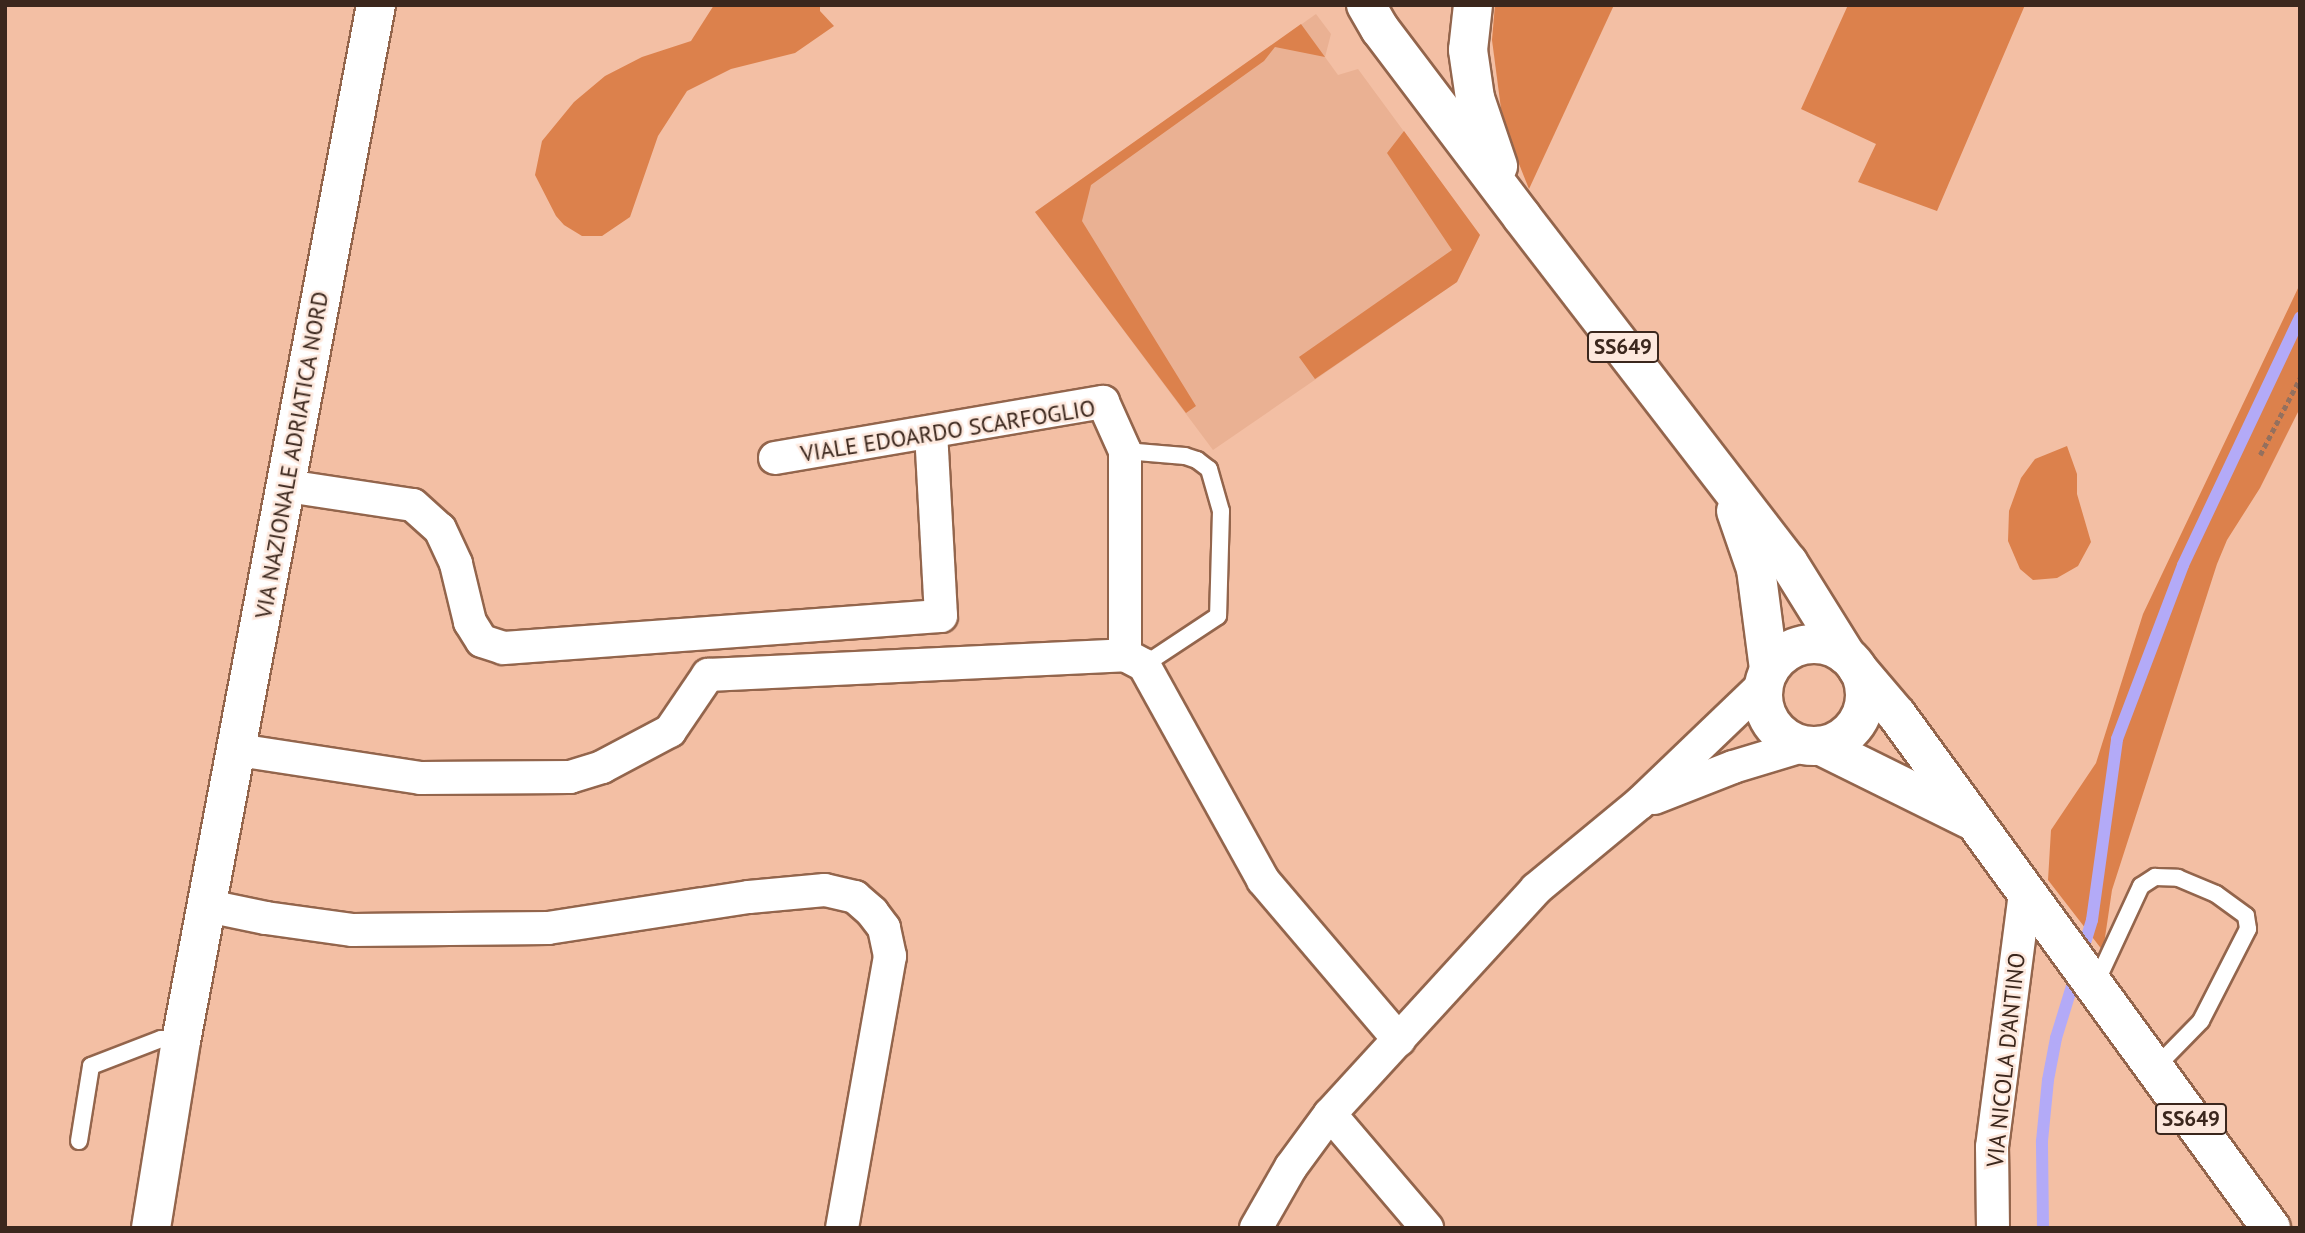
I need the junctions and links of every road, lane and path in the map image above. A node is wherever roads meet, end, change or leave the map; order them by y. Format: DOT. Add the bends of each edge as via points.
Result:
graph roads {
  1 [pos="376,5"];
  2 [pos="1366,5"];
  3 [pos="1473,5"];
  4 [pos="1512,204"];
  5 [pos="2300,377"];
  6 [pos="931,432"];
  7 [pos="1125,451"];
  8 [pos="2260,455"];
  9 [pos="775,458"];
  10 [pos="1724,476"];
  11 [pos="288,486"];
  12 [pos="1135,660"];
  13 [pos="1852,662"];
  14 [pos="1766,677"];
  15 [pos="1813,745"];
  16 [pos="238,750"];
  17 [pos="1640,803"];
  18 [pos="1974,821"];
  19 [pos="2025,892"];
  20 [pos="208,906"];
  21 [pos="2102,998"];
  22 [pos="1399,1040"];
  23 [pos="181,1041"];
  24 [pos="2154,1069"];
  25 [pos="1329,1114"];
  26 [pos="79,1141"];
  27 [pos="150,1228"];
  28 [pos="842,1228"];
  29 [pos="1256,1228"];
  30 [pos="1427,1228"];
  31 [pos="1993,1228"];
  32 [pos="2272,1228"];
  1 -- 11 [label="main road, VIA NAZIONALE ADRIATICA NORD"];
  2 -- 4 [label="main road, SS649"];
  3 -- 4 [label="main road, SS649" via="1468,50 1475,98"];
  4 -- 10 [label="main road, SS649"];
  5 -- 8 [label="path"];
  6 -- 7 [label="street, VIALE EDOARDO SCARFOGLIO" via="1103,402"];
  6 -- 9 [label="street, VIALE EDOARDO SCARFOGLIO"];
  6 -- 11 [label="street" via="941,617 503,648 482,641 470,622 456,564 440,529 413,505"];
  7 -- 12 [label="street, VIALE EDOARDO SCARFOGLIO"];
  7 -- 12 [label="lane" via="1197,460 1209,469 1221,511 1218,616"];
  10 -- 13 [label="main road, SS649" via="1788,562"];
  10 -- 14 [label="main road, SS649" via="1756,569"];
  11 -- 16 [label="main road, VIA NAZIONALE ADRIATICA NORD"];
  12 -- 16 [label="street" via="708,675 670,731 602,767 570,777 421,778"];
  12 -- 22 [label="street, VIALE EDOARDO SCARFOGLIO" via="1263,880"];
  13 -- 14 [label="main road, SS649" via="1830,647 1813,643 1781,656"];
  13 -- 15 [label="main road, SS649" via="1864,692 1860,717 1837,741"];
  13 -- 18 [label="main road, SS649" via="1898,715"];
  14 -- 15 [label="main road, SS649" via="1768,718 1790,740"];
  14 -- 17 [label="street"];
  15 -- 17 [label="street" via="1733,767"];
  15 -- 18 [label="main road, SS649"];
  16 -- 20 [label="main road, VIA NAZIONALE ADRIATICA NORD"];
  17 -- 22 [label="street" via="1536,889"];
  18 -- 19 [label="main road, SS649"];
  19 -- 21 [label="main road, SS649"];
  19 -- 31 [label="street, VIA NICOLA D'ANTINO" via="1992,1147"];
  20 -- 23 [label="main road, VIA NAZIONALE ADRIATICA NORD"];
  20 -- 28 [label="street" via="353,930 548,928 749,897 825,890 855,897 884,928 890,956"];
  21 -- 24 [label="main road, SS649"];
  21 -- 24 [label="lane" via="2141,886 2155,877 2178,878 2216,894 2246,916 2248,929 2201,1021"];
  22 -- 25 [label="street"];
  23 -- 26 [label="lane" via="161,1039 91,1066"];
  23 -- 27 [label="main road, VIA NAZIONALE ADRIATICA NORD"];
  24 -- 32 [label="main road, SS649"];
  25 -- 29 [label="street"];
  25 -- 30 [label="street"];
}
